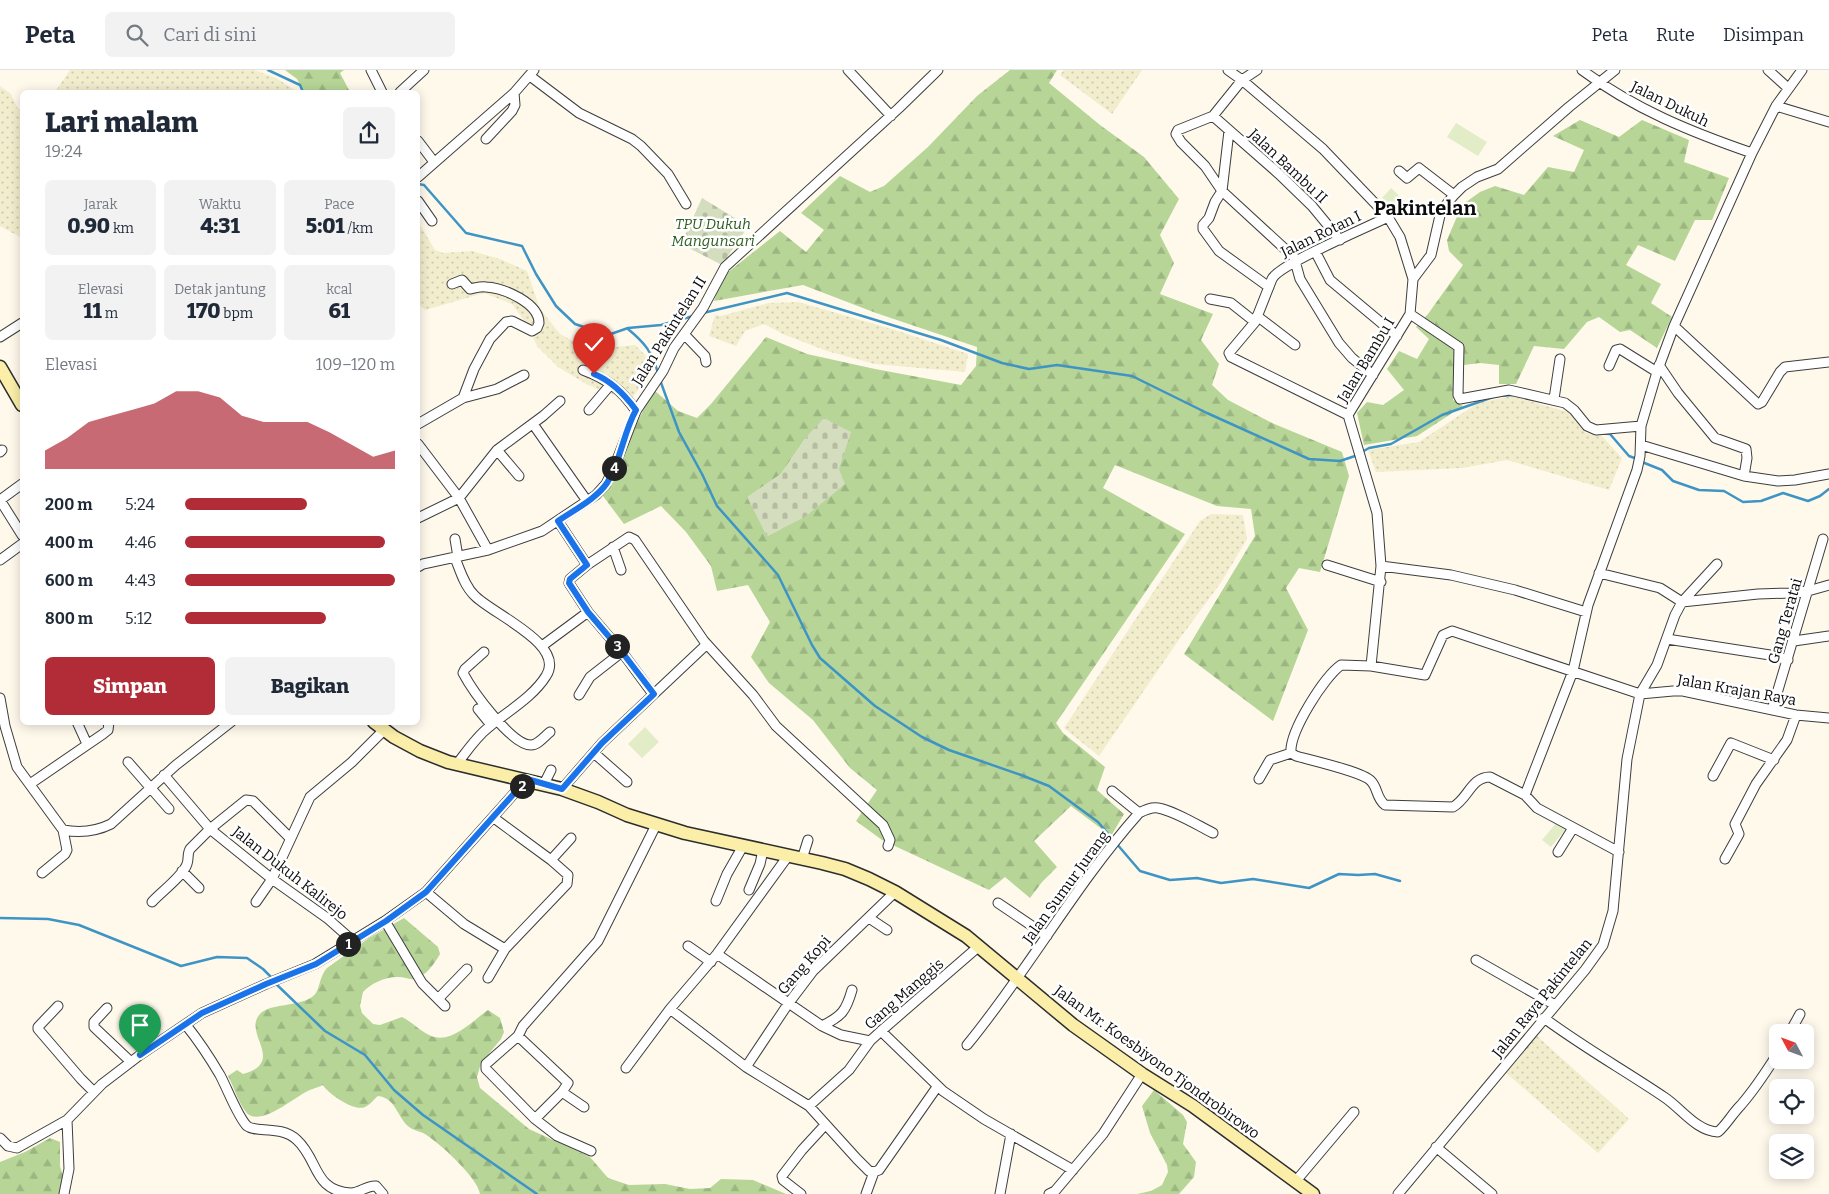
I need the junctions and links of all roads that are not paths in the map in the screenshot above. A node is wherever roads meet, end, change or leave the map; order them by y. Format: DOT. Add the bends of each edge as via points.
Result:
graph roads {
  1 [pos="371,70"];
  2 [pos="424,70"];
  3 [pos="848,70"];
  4 [pos="938,70"];
  5 [pos="1228,70"];
  6 [pos="1257,70"];
  7 [pos="1582,70"];
  8 [pos="1615,70"];
  9 [pos="1768,70"];
  10 [pos="1802,70"];
  11 [pos="532,73"];
  12 [pos="1242,80"];
  13 [pos="1599,83"];
  14 [pos="1788,88"];
  15 [pos="381,90"];
  16 [pos="402,90"];
  17 [pos="514,93"];
  18 [pos="1776,106"];
  19 [pos="891,116"];
  20 [pos="1213,116"];
  21 [pos="1829,122"];
  22 [pos="1229,131"];
  23 [pos="486,139"];
  24 [pos="420,144"];
  25 [pos="1752,153"];
  26 [pos="434,162"];
  27 [pos="1399,171"];
  28 [pos="420,175"];
  29 [pos="1222,191"];
  30 [pos="1454,195"];
  31 [pos="420,204"];
  32 [pos="686,204"];
  33 [pos="1388,217"];
  34 [pos="432,221"];
  35 [pos="1340,240"];
  36 [pos="1316,252"];
  37 [pos="1296,261"];
  38 [pos="1413,279"];
  39 [pos="452,284"];
  40 [pos="1269,287"];
  41 [pos="1210,298"];
  42 [pos="1410,314"];
  43 [pos="1256,319"];
  44 [pos="20,324"];
  45 [pos="1674,326"];
  46 [pos="684,334"];
  47 [pos="1397,336"];
  48 [pos="0,337"];
  49 [pos="1295,346"];
  50 [pos="1231,357"];
  51 [pos="1560,360"];
  52 [pos="706,362"];
  53 [pos="1829,362"];
  54 [pos="1609,366"];
  55 [pos="0,367"];
  56 [pos="1658,368"];
  57 [pos="583,370"];
  58 [pos="524,375"];
  59 [pos="1373,375"];
  60 [pos="611,384"];
  61 [pos="463,398"];
  62 [pos="1554,399"];
  63 [pos="560,401"];
  64 [pos="20,402"];
  65 [pos="589,410"];
  66 [pos="636,410"];
  67 [pos="1348,415"];
  68 [pos="420,423"];
  69 [pos="533,424"];
  70 [pos="1641,426"];
  71 [pos="1640,445"];
  72 [pos="420,447"];
  73 [pos="496,450"];
  74 [pos="1829,474"];
  75 [pos="519,476"];
  76 [pos="1744,476"];
  77 [pos="20,485"];
  78 [pos="459,498"];
  79 [pos="0,500"];
  80 [pos="587,502"];
  81 [pos="420,517"];
  82 [pos="558,521"];
  83 [pos="20,532"];
  84 [pos="455,539"];
  85 [pos="1824,539"];
  86 [pos="20,545"];
  87 [pos="613,547"];
  88 [pos="488,550"];
  89 [pos="456,557"];
  90 [pos="0,560"];
  91 [pos="1717,564"];
  92 [pos="587,565"];
  93 [pos="420,566"];
  94 [pos="1326,566"];
  95 [pos="1382,566"];
  96 [pos="621,570"];
  97 [pos="1599,573"];
  98 [pos="1381,582"];
  99 [pos="1829,585"];
  100 [pos="1808,591"];
  101 [pos="1682,602"];
  102 [pos="588,612"];
  103 [pos="1586,612"];
  104 [pos="1829,636"];
  105 [pos="1667,639"];
  106 [pos="1794,641"];
  107 [pos="707,644"];
  108 [pos="542,646"];
  109 [pos="484,652"];
  110 [pos="622,652"];
  111 [pos="1788,660"];
  112 [pos="1371,666"];
  113 [pos="1573,671"];
  114 [pos="654,694"];
  115 [pos="1640,694"];
  116 [pos="579,695"];
  117 [pos="0,698"];
  118 [pos="478,709"];
  119 [pos="1772,710"];
  120 [pos="1796,715"];
  121 [pos="1829,718"];
  122 [pos="494,723"];
  123 [pos="78,725"];
  124 [pos="109,725"];
  125 [pos="227,725"];
  126 [pos="379,726"];
  127 [pos="550,732"];
  128 [pos="87,744"];
  129 [pos="594,753"];
  130 [pos="1291,753"];
  131 [pos="1774,760"];
  132 [pos="128,762"];
  133 [pos="457,764"];
  134 [pos="551,770"];
  135 [pos="164,776"];
  136 [pos="1713,776"];
  137 [pos="527,779"];
  138 [pos="1259,779"];
  139 [pos="627,782"];
  140 [pos="30,784"];
  141 [pos="544,784"];
  142 [pos="150,788"];
  143 [pos="562,789"];
  144 [pos="1112,791"];
  145 [pos="1525,795"];
  146 [pos="169,809"];
  147 [pos="1139,813"];
  148 [pos="494,818"];
  149 [pos="656,825"];
  150 [pos="1573,828"];
  151 [pos="210,829"];
  152 [pos="63,830"];
  153 [pos="1213,833"];
  154 [pos="290,838"];
  155 [pos="571,838"];
  156 [pos="808,840"];
  157 [pos="743,846"];
  158 [pos="888,846"];
  159 [pos="763,850"];
  160 [pos="1558,852"];
  161 [pos="1619,852"];
  162 [pos="788,856"];
  163 [pos="802,859"];
  164 [pos="1725,859"];
  165 [pos="551,860"];
  166 [pos="182,871"];
  167 [pos="42,873"];
  168 [pos="272,879"];
  169 [pos="199,888"];
  170 [pos="749,890"];
  171 [pos="426,892"];
  172 [pos="894,892"];
  173 [pos="716,901"];
  174 [pos="152,902"];
  175 [pos="256,902"];
  176 [pos="998,903"];
  177 [pos="869,918"];
  178 [pos="386,921"];
  179 [pos="886,930"];
  180 [pos="1047,936"];
  181 [pos="353,940"];
  182 [pos="688,946"];
  183 [pos="978,947"];
  184 [pos="505,949"];
  185 [pos="717,954"];
  186 [pos="1476,960"];
  187 [pos="711,962"];
  188 [pos="467,969"];
  189 [pos="488,978"];
  190 [pos="1016,978"];
  191 [pos="852,990"];
  192 [pos="438,998"];
  193 [pos="788,1004"];
  194 [pos="1555,1005"];
  195 [pos="58,1006"];
  196 [pos="445,1006"];
  197 [pos="107,1008"];
  198 [pos="670,1009"];
  199 [pos="1800,1014"];
  200 [pos="1544,1018"];
  201 [pos="1794,1024"];
  202 [pos="186,1025"];
  203 [pos="822,1026"];
  204 [pos="881,1031"];
  205 [pos="518,1036"];
  206 [pos="870,1041"];
  207 [pos="967,1045"];
  208 [pos="130,1062"];
  209 [pos="746,1066"];
  210 [pos="626,1068"];
  211 [pos="1769,1068"];
  212 [pos="1142,1074"];
  213 [pos="937,1087"];
  214 [pos="94,1092"];
  215 [pos="562,1092"];
  216 [pos="809,1106"];
  217 [pos="584,1107"];
  218 [pos="1354,1112"];
  219 [pos="535,1119"];
  220 [pos="67,1120"];
  221 [pos="825,1125"];
  222 [pos="1011,1134"];
  223 [pos="0,1138"];
  224 [pos="8,1146"];
  225 [pos="1436,1147"];
  226 [pos="591,1151"];
  227 [pos="0,1152"];
  228 [pos="1074,1170"];
  229 [pos="874,1172"];
  230 [pos="1295,1182"];
  231 [pos="64,1194"];
  232 [pos="383,1194"];
  233 [pos="801,1194"];
  234 [pos="866,1194"];
  235 [pos="1000,1194"];
  236 [pos="1049,1194"];
  237 [pos="1313,1194"];
  238 [pos="1398,1194"];
  239 [pos="1492,1194"];
  1 -- 15 [label="street"];
  2 -- 16 [label="street"];
  3 -- 19 [label="street"];
  4 -- 19 [label="street, Jalan Pakintelan II"];
  5 -- 12 [label="street"];
  6 -- 12 [label="street"];
  7 -- 13 [label="street, Jalan Dukuh"];
  8 -- 13 [label="street"];
  9 -- 14 [label="street"];
  10 -- 14 [label="street"];
  11 -- 17 [label="street"];
  11 -- 32 [label="street" via="579,113 632,138 668,174"];
  12 -- 20 [label="street"];
  12 -- 33 [label="street" via="1323,149"];
  13 -- 25 [label="street, Jalan Dukuh" via="1646,111"];
  13 -- 30 [label="street" via="1498,169 1477,177"];
  14 -- 18 [label="street"];
  17 -- 23 [label="street" via="512,111"];
  17 -- 26 [label="street"];
  18 -- 21 [label="street"];
  18 -- 25 [label="street"];
  19 -- 46 [label="street, Jalan Pakintelan II" via="726,267"];
  20 -- 22 [label="street, Jalan Bambu II"];
  20 -- 29 [label="street" via="1178,130 1176,134"];
  22 -- 29 [label="street"];
  22 -- 35 [label="street, Jalan Bambu II" via="1279,174"];
  24 -- 26 [label="street"];
  25 -- 45 [label="street"];
  26 -- 28 [label="street"];
  27 -- 30 [label="street" via="1408,178 1419,168"];
  29 -- 37 [label="street"];
  29 -- 40 [label="street" via="1203,230 1218,251"];
  30 -- 38 [label="street" via="1441,212 1431,255"];
  31 -- 34 [label="street"];
  33 -- 35 [label="street, Jalan Rotan I"];
  33 -- 38 [label="street" via="1400,237"];
  35 -- 36 [label="street, Jalan Rotan I"];
  36 -- 37 [label="street, Jalan Rotan I"];
  36 -- 47 [label="street" via="1330,280"];
  37 -- 40 [label="street, Jalan Rotan I" via="1276,272"];
  37 -- 59 [label="street" via="1300,279 1339,343"];
  38 -- 42 [label="street, Jalan Bambu I"];
  39 -- 61 [label="street" via="462,280 470,289 483,286 508,292 530,306 540,319 532,331 512,321 499,328 482,352"];
  40 -- 43 [label="street, Jalan Rotan I"];
  41 -- 43 [label="street" via="1230,303"];
  42 -- 47 [label="street, Jalan Bambu I"];
  42 -- 62 [label="street" via="1459,348 1460,399 1506,390"];
  43 -- 49 [label="street"];
  43 -- 50 [label="street, Jalan Rotan I" via="1229,353"];
  44 -- 48 [label="street"];
  45 -- 53 [label="street" via="1758,404 1785,367"];
  45 -- 56 [label="street"];
  46 -- 52 [label="street" via="705,356"];
  46 -- 66 [label="street, Jalan Pakintelan II"];
  47 -- 59 [label="street, Jalan Bambu I"];
  50 -- 67 [label="street, Jalan Bambu I"];
  51 -- 62 [label="street"];
  54 -- 56 [label="street" via="1616,350 1620,349"];
  55 -- 64 [label="main road"];
  56 -- 70 [label="street"];
  56 -- 76 [label="street" via="1715,438 1746,449"];
  57 -- 60 [label="street"];
  58 -- 61 [label="street" via="498,389"];
  59 -- 67 [label="street, Jalan Bambu I"];
  60 -- 65 [label="street"];
  60 -- 66 [label="street"];
  61 -- 68 [label="street"];
  62 -- 70 [label="street" via="1568,405 1596,430"];
  63 -- 69 [label="street"];
  66 -- 80 [label="street, Jalan Pakintelan II" via="606,484"];
  67 -- 95 [label="street" via="1377,513"];
  69 -- 73 [label="street"];
  69 -- 80 [label="street"];
  70 -- 71 [label="street"];
  71 -- 76 [label="street"];
  71 -- 97 [label="street" via="1637,470"];
  72 -- 78 [label="street"];
  73 -- 75 [label="street"];
  73 -- 78 [label="street"];
  74 -- 76 [label="street" via="1778,482"];
  77 -- 79 [label="street"];
  78 -- 81 [label="street"];
  78 -- 88 [label="street"];
  79 -- 83 [label="street"];
  80 -- 82 [label="street, Jalan Pakintelan II"];
  82 -- 88 [label="street, Jalan Pakintelan II" via="542,531"];
  82 -- 92 [label="street"];
  84 -- 89 [label="street"];
  85 -- 100 [label="street, Gang Teratai"];
  86 -- 90 [label="street"];
  87 -- 92 [label="street"];
  87 -- 96 [label="street"];
  87 -- 107 [label="street" via="629,537 635,540"];
  88 -- 89 [label="street, Jalan Pakintelan II"];
  89 -- 93 [label="street, Jalan Pakintelan II"];
  89 -- 108 [label="street" via="468,588 475,596"];
  91 -- 101 [label="street, Jalan Raya Pakintelan"];
  92 -- 102 [label="street" via="569,583"];
  94 -- 98 [label="street"];
  95 -- 98 [label="street"];
  95 -- 103 [label="street" via="1451,575"];
  97 -- 101 [label="street" via="1660,588"];
  97 -- 103 [label="street"];
  98 -- 112 [label="street"];
  99 -- 100 [label="street"];
  100 -- 101 [label="street"];
  100 -- 106 [label="street, Gang Teratai"];
  101 -- 105 [label="street, Jalan Raya Pakintelan"];
  102 -- 108 [label="street"];
  102 -- 110 [label="street"];
  103 -- 113 [label="street"];
  104 -- 106 [label="street"];
  105 -- 111 [label="street"];
  105 -- 115 [label="street, Jalan Raya Pakintelan" via="1658,665"];
  106 -- 111 [label="street, Gang Teratai"];
  107 -- 114 [label="street"];
  107 -- 158 [label="street" via="780,730 884,825 890,840"];
  108 -- 122 [label="street" via="549,658 546,676 530,694"];
  109 -- 122 [label="street" via="463,673"];
  110 -- 114 [label="street"];
  110 -- 116 [label="street" via="590,677"];
  111 -- 119 [label="street, Gang Teratai"];
  112 -- 113 [label="street" via="1425,675 1443,635 1452,631"];
  112 -- 130 [label="street" via="1344,664 1335,670 1301,719"];
  113 -- 115 [label="street"];
  113 -- 145 [label="street"];
  114 -- 129 [label="street"];
  115 -- 119 [label="street, Jalan Krajan Raya" via="1683,691"];
  115 -- 161 [label="street, Jalan Raya Pakintelan" via="1627,759"];
  117 -- 140 [label="street" via="12,753 17,767"];
  118 -- 122 [label="street"];
  119 -- 120 [label="street, Jalan Krajan Raya"];
  120 -- 121 [label="street, Jalan Krajan Raya"];
  120 -- 131 [label="street" via="1787,740"];
  122 -- 127 [label="street" via="528,745 536,744"];
  122 -- 133 [label="street" via="474,741"];
  123 -- 128 [label="street"];
  124 -- 128 [label="street" via="108,730"];
  125 -- 135 [label="street"];
  126 -- 133 [label="main road, Jalan Mr. Koesbiyono Tjondrobirowo" via="420,751"];
  126 -- 154 [label="street" via="352,762 312,795"];
  128 -- 140 [label="street"];
  129 -- 139 [label="street"];
  129 -- 143 [label="street"];
  130 -- 138 [label="street" via="1270,760"];
  130 -- 145 [label="street" via="1367,778 1381,802 1391,806 1453,807 1483,777 1498,780"];
  131 -- 136 [label="street" via="1731,743"];
  131 -- 164 [label="street" via="1756,784 1735,824 1739,834"];
  132 -- 142 [label="street"];
  133 -- 137 [label="main road, Jalan Mr. Koesbiyono Tjondrobirowo"];
  134 -- 141 [label="street"];
  135 -- 142 [label="street"];
  135 -- 151 [label="street, Jalan Dukuh Kalirejo"];
  137 -- 141 [label="main road, Jalan Mr. Koesbiyono Tjondrobirowo"];
  137 -- 148 [label="street, Jalan Dukuh Kalirejo"];
  140 -- 152 [label="street"];
  141 -- 143 [label="main road, Jalan Mr. Koesbiyono Tjondrobirowo"];
  142 -- 146 [label="street"];
  142 -- 152 [label="street" via="110,824 98,830"];
  143 -- 149 [label="main road, Jalan Mr. Koesbiyono Tjondrobirowo"];
  144 -- 147 [label="street"];
  145 -- 150 [label="street" via="1537,808"];
  147 -- 153 [label="street" via="1157,808"];
  147 -- 180 [label="street, Jalan Sumur Jurang" via="1106,852"];
  148 -- 165 [label="street"];
  148 -- 171 [label="street, Jalan Dukuh Kalirejo"];
  149 -- 157 [label="main road, Jalan Mr. Koesbiyono Tjondrobirowo"];
  149 -- 205 [label="street" via="598,941 523,1026"];
  150 -- 160 [label="street"];
  150 -- 161 [label="street"];
  151 -- 154 [label="street" via="242,802 249,800"];
  151 -- 166 [label="street, Jalan Dukuh Kalirejo" via="190,849"];
  151 -- 168 [label="street, Jalan Dukuh Kalirejo"];
  152 -- 167 [label="street" via="67,850"];
  154 -- 168 [label="street"];
  155 -- 165 [label="street"];
  156 -- 163 [label="street"];
  157 -- 159 [label="main road, Jalan Mr. Koesbiyono Tjondrobirowo"];
  157 -- 173 [label="street"];
  159 -- 162 [label="main road, Jalan Mr. Koesbiyono Tjondrobirowo"];
  159 -- 170 [label="street"];
  161 -- 194 [label="street, Jalan Raya Pakintelan" via="1613,911 1602,945"];
  162 -- 163 [label="main road, Jalan Mr. Koesbiyono Tjondrobirowo"];
  162 -- 185 [label="street"];
  163 -- 172 [label="main road, Jalan Mr. Koesbiyono Tjondrobirowo" via="845,869"];
  165 -- 184 [label="street" via="568,875 567,884"];
  166 -- 169 [label="street"];
  166 -- 174 [label="street, Jalan Dukuh Kalirejo"];
  168 -- 175 [label="street"];
  168 -- 181 [label="street, Jalan Dukuh Kalirejo"];
  171 -- 178 [label="street, Jalan Dukuh Kalirejo"];
  171 -- 184 [label="street" via="464,924"];
  172 -- 177 [label="street, Gang Kopi"];
  172 -- 183 [label="main road, Jalan Mr. Koesbiyono Tjondrobirowo" via="966,936"];
  176 -- 180 [label="street"];
  177 -- 179 [label="street"];
  177 -- 193 [label="street, Gang Kopi" via="813,971"];
  178 -- 181 [label="street, Jalan Dukuh Kalirejo"];
  178 -- 192 [label="street" via="422,983"];
  180 -- 190 [label="street, Jalan Sumur Jurang"];
  181 -- 202 [label="street, Jalan Dukuh Kalirejo" via="316,964 202,1013"];
  182 -- 187 [label="street"];
  183 -- 190 [label="main road, Jalan Mr. Koesbiyono Tjondrobirowo"];
  183 -- 204 [label="street, Gang Manggis"];
  184 -- 189 [label="street"];
  185 -- 187 [label="street"];
  185 -- 193 [label="street"];
  186 -- 194 [label="street"];
  187 -- 198 [label="street"];
  188 -- 192 [label="street"];
  190 -- 207 [label="street, Jalan Sumur Jurang"];
  190 -- 212 [label="main road, Jalan Mr. Koesbiyono Tjondrobirowo" via="1073,1025"];
  191 -- 203 [label="street" via="842,1014"];
  192 -- 196 [label="street"];
  193 -- 203 [label="street"];
  193 -- 209 [label="street, Gang Kopi"];
  194 -- 200 [label="street, Jalan Raya Pakintelan"];
  195 -- 214 [label="street" via="38,1029"];
  197 -- 208 [label="street" via="94,1022 94,1027"];
  198 -- 209 [label="street"];
  198 -- 210 [label="street"];
  199 -- 201 [label="street"];
  200 -- 211 [label="street" via="1665,1097 1700,1126 1714,1132 1724,1127"];
  200 -- 225 [label="street, Jalan Raya Pakintelan"];
  202 -- 208 [label="street, Jalan Dukuh Kalirejo"];
  202 -- 232 [label="street" via="219,1073 247,1126 294,1137 307,1153 318,1176 335,1191 354,1193 372,1185"];
  203 -- 206 [label="street" via="841,1035"];
  204 -- 206 [label="street, Gang Manggis"];
  204 -- 213 [label="street"];
  205 -- 215 [label="street" via="568,1083"];
  205 -- 219 [label="street" via="486,1064 486,1069"];
  206 -- 216 [label="street, Gang Manggis" via="849,1070"];
  208 -- 214 [label="street, Jalan Dukuh Kalirejo"];
  209 -- 216 [label="street"];
  212 -- 228 [label="street" via="1103,1134"];
  212 -- 230 [label="main road, Jalan Mr. Koesbiyono Tjondrobirowo" via="1193,1106"];
  213 -- 222 [label="street"];
  213 -- 229 [label="street" via="879,1170"];
  214 -- 220 [label="street, Jalan Dukuh Kalirejo"];
  215 -- 217 [label="street"];
  215 -- 219 [label="street"];
  216 -- 221 [label="street"];
  218 -- 230 [label="street"];
  219 -- 226 [label="street" via="557,1136"];
  220 -- 224 [label="street, Jalan Dukuh Kalirejo" via="17,1148"];
  220 -- 231 [label="street" via="68,1169"];
  221 -- 229 [label="street" via="857,1160"];
  221 -- 233 [label="street" via="782,1176 785,1183"];
  222 -- 228 [label="street"];
  222 -- 235 [label="street"];
  223 -- 224 [label="street"];
  224 -- 227 [label="street"];
  225 -- 238 [label="street, Jalan Raya Pakintelan"];
  225 -- 239 [label="street"];
  228 -- 236 [label="street"];
  229 -- 234 [label="street"];
  230 -- 237 [label="main road, Jalan Mr. Koesbiyono Tjondrobirowo"];
}
